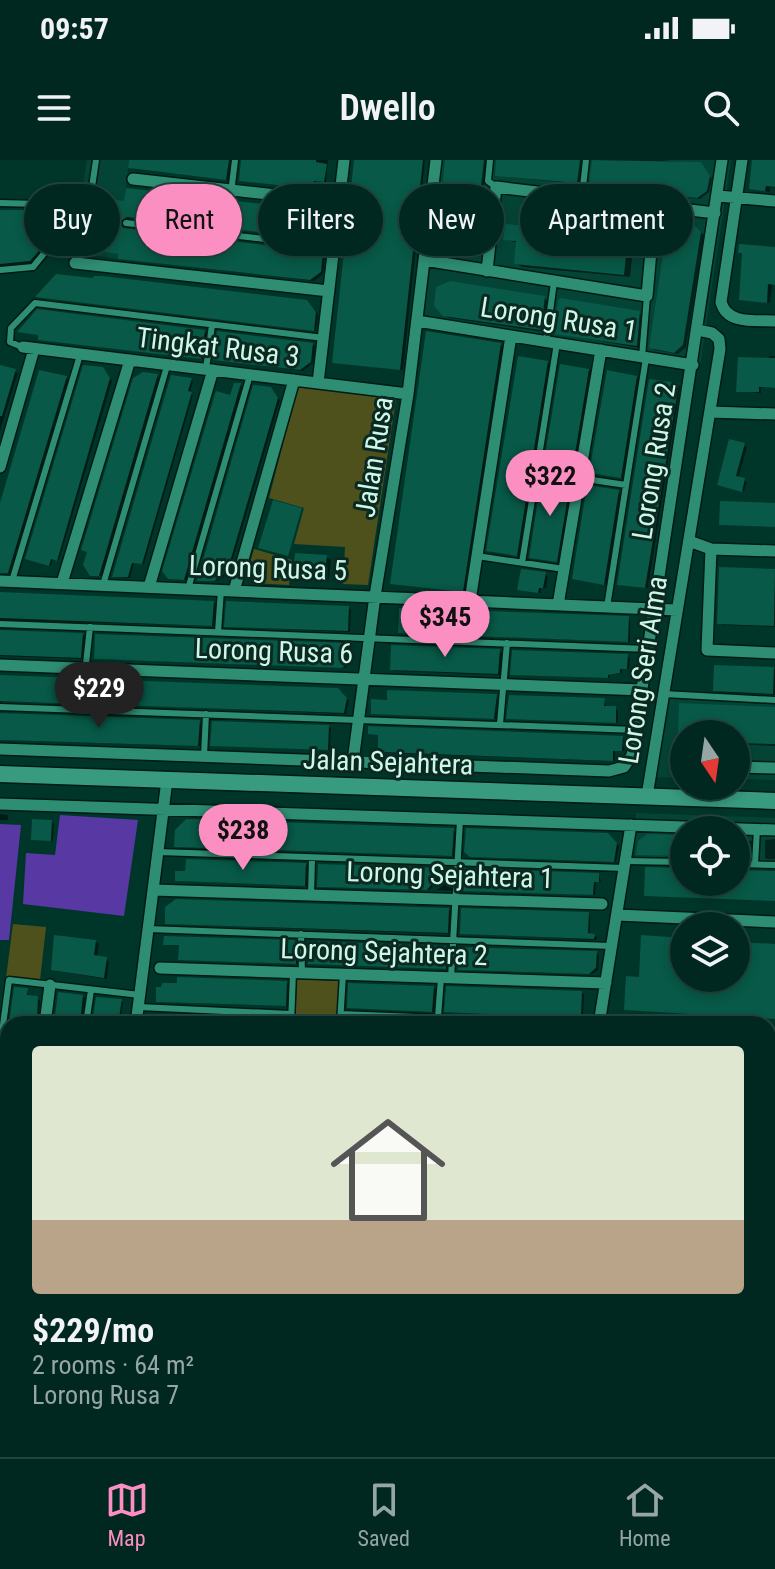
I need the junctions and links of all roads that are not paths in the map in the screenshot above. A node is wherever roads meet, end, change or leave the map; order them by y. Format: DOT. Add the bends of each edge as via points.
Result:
graph roads {
  1 [pos="96,160"];
  2 [pos="235,160"];
  3 [pos="344,160"];
  4 [pos="436,160"];
  5 [pos="490,160"];
  6 [pos="586,160"];
  7 [pos="722,160"];
  8 [pos="742,160"];
  9 [pos="133,179"];
  10 [pos="92,184"];
  11 [pos="178,184"];
  12 [pos="232,184"];
  13 [pos="341,184"];
  14 [pos="492,184"];
  15 [pos="583,184"];
  16 [pos="718,196"];
  17 [pos="736,198"];
  18 [pos="775,201"];
  19 [pos="0,203"];
  20 [pos="693,210"];
  21 [pos="715,213"];
  22 [pos="126,223"];
  23 [pos="136,224"];
  24 [pos="333,256"];
  25 [pos="489,256"];
  26 [pos="651,256"];
  27 [pos="424,260"];
  28 [pos="75,263"];
  29 [pos="0,270"];
  30 [pos="487,271"];
  31 [pos="554,282"];
  32 [pos="329,291"];
  33 [pos="647,296"];
  34 [pos="703,300"];
  35 [pos="721,302"];
  36 [pos="417,321"];
  37 [pos="775,321"];
  38 [pos="212,325"];
  39 [pos="698,330"];
  40 [pos="511,336"];
  41 [pos="324,338"];
  42 [pos="552,342"];
  43 [pos="28,348"];
  44 [pos="601,350"];
  45 [pos="80,354"];
  46 [pos="644,357"];
  47 [pos="130,360"];
  48 [pos="167,364"];
  49 [pos="693,365"];
  50 [pos="210,370"];
  51 [pos="250,375"];
  52 [pos="294,380"];
  53 [pos="318,383"];
  54 [pos="408,394"];
  55 [pos="710,412"];
  56 [pos="775,414"];
  57 [pos="0,467"];
  58 [pos="537,467"];
  59 [pos="580,475"];
  60 [pos="626,485"];
  61 [pos="689,541"];
  62 [pos="711,549"];
  63 [pos="775,551"];
  64 [pos="477,556"];
  65 [pos="522,563"];
  66 [pos="564,569"];
  67 [pos="6,581"];
  68 [pos="62,583"];
  69 [pos="103,585"];
  70 [pos="149,587"];
  71 [pos="188,589"];
  72 [pos="221,590"];
  73 [pos="234,591"];
  74 [pos="375,596"];
  75 [pos="470,601"];
  76 [pos="558,605"];
  77 [pos="607,607"];
  78 [pos="655,609"];
  79 [pos="677,610"];
  80 [pos="0,624"];
  81 [pos="90,627"];
  82 [pos="218,632"];
  83 [pos="369,638"];
  84 [pos="507,643"];
  85 [pos="648,649"];
  86 [pos="775,653"];
  87 [pos="0,665"];
  88 [pos="86,668"];
  89 [pos="364,679"];
  90 [pos="503,685"];
  91 [pos="642,690"];
  92 [pos="664,694"];
  93 [pos="775,700"];
  94 [pos="0,707"];
  95 [pos="81,710"];
  96 [pos="206,714"];
  97 [pos="358,720"];
  98 [pos="500,724"];
  99 [pos="636,730"];
  100 [pos="0,749"];
  101 [pos="204,756"];
  102 [pos="353,761"];
  103 [pos="750,767"];
  104 [pos="775,768"];
  105 [pos="0,774"];
  106 [pos="167,780"];
  107 [pos="647,796"];
  108 [pos="775,801"];
  109 [pos="0,804"];
  110 [pos="163,811"];
  111 [pos="460,820"];
  112 [pos="631,825"];
  113 [pos="757,829"];
  114 [pos="775,830"];
  115 [pos="158,852"];
  116 [pos="312,858"];
  117 [pos="459,861"];
  118 [pos="670,862"];
  119 [pos="625,864"];
  120 [pos="750,864"];
  121 [pos="755,864"];
  122 [pos="775,865"];
  123 [pos="153,890"];
  124 [pos="311,895"];
  125 [pos="457,899"];
  126 [pos="602,904"];
  127 [pos="617,915"];
  128 [pos="775,922"];
  129 [pos="148,929"];
  130 [pos="301,934"];
  131 [pos="454,940"];
  132 [pos="612,946"];
  133 [pos="160,968"];
  134 [pos="298,973"];
  135 [pos="343,974"];
  136 [pos="446,978"];
  137 [pos="606,983"];
  138 [pos="50,985"];
  139 [pos="91,990"];
  140 [pos="139,1001"];
  141 [pos="291,1014"];
  142 [pos="341,1014"];
  143 [pos="4,1016"];
  144 [pos="46,1016"];
  145 [pos="87,1016"];
  146 [pos="137,1016"];
  147 [pos="406,1016"];
  148 [pos="438,1016"];
  149 [pos="600,1016"];
  1 -- 10 [label="lane"];
  2 -- 12 [label="lane"];
  3 -- 13 [label="street"];
  4 -- 27 [label="street, Jalan Rusa"];
  5 -- 14 [label="lane"];
  6 -- 15 [label="lane"];
  7 -- 16 [label="street, Lorong Rusa 2"];
  8 -- 17 [label="street"];
  9 -- 11 [label="street"];
  16 -- 17 [label="street"];
  16 -- 21 [label="street, Lorong Rusa 2"];
  17 -- 18 [label="street"];
  17 -- 35 [label="street"];
  19 -- 29 [label="lane" via="40,204 46,251 33,267"];
  20 -- 21 [label="street"];
  21 -- 34 [label="street, Lorong Rusa 2"];
  22 -- 23 [label="lane"];
  24 -- 32 [label="street"];
  25 -- 30 [label="street"];
  26 -- 33 [label="street"];
  27 -- 30 [label="street"];
  27 -- 36 [label="street, Jalan Rusa"];
  28 -- 32 [label="street"];
  30 -- 31 [label="street"];
  31 -- 33 [label="street"];
  31 -- 42 [label="lane"];
  32 -- 41 [label="street"];
  33 -- 46 [label="lane"];
  34 -- 35 [label="street"];
  34 -- 39 [label="street, Lorong Rusa 2"];
  35 -- 37 [label="street" via="731,318"];
  36 -- 40 [label="street, Lorong Rusa 1"];
  36 -- 54 [label="street, Jalan Rusa"];
  38 -- 41 [label="lane"];
  38 -- 43 [label="lane" via="35,303 11,328 10,342"];
  38 -- 50 [label="lane"];
  39 -- 49 [label="street, Lorong Rusa 2"];
  39 -- 55 [label="street, Lorong Seri Alma" via="719,339"];
  40 -- 42 [label="street, Lorong Rusa 1"];
  40 -- 64 [label="street"];
  41 -- 53 [label="street"];
  42 -- 44 [label="street, Lorong Rusa 1"];
  42 -- 58 [label="lane"];
  43 -- 45 [label="street, Tingkat Rusa 3"];
  43 -- 57 [label="street"];
  44 -- 46 [label="street, Lorong Rusa 1"];
  44 -- 59 [label="street"];
  45 -- 47 [label="street, Tingkat Rusa 3"];
  45 -- 67 [label="lane"];
  46 -- 49 [label="street, Lorong Rusa 1"];
  46 -- 60 [label="lane"];
  47 -- 48 [label="street, Tingkat Rusa 3"];
  47 -- 68 [label="street"];
  48 -- 50 [label="street, Tingkat Rusa 3"];
  48 -- 69 [label="lane"];
  49 -- 78 [label="street, Lorong Rusa 2"];
  50 -- 51 [label="street, Tingkat Rusa 3"];
  50 -- 70 [label="street"];
  51 -- 52 [label="street, Tingkat Rusa 3"];
  51 -- 71 [label="lane"];
  52 -- 53 [label="street, Tingkat Rusa 3"];
  52 -- 73 [label="street"];
  53 -- 54 [label="street, Tingkat Rusa 3"];
  54 -- 74 [label="street, Jalan Rusa"];
  55 -- 56 [label="street"];
  55 -- 61 [label="street, Lorong Seri Alma"];
  58 -- 59 [label="lane"];
  58 -- 65 [label="lane"];
  59 -- 60 [label="lane"];
  59 -- 66 [label="street"];
  60 -- 77 [label="lane"];
  61 -- 62 [label="street"];
  61 -- 79 [label="street, Lorong Seri Alma"];
  62 -- 63 [label="street"];
  62 -- 86 [label="street" via="707,650"];
  64 -- 65 [label="lane"];
  64 -- 75 [label="street"];
  65 -- 66 [label="lane"];
  66 -- 76 [label="street"];
  67 -- 68 [label="street, Lorong Rusa 5"];
  68 -- 69 [label="street, Lorong Rusa 5"];
  69 -- 70 [label="street, Lorong Rusa 5"];
  70 -- 71 [label="street, Lorong Rusa 5"];
  71 -- 72 [label="street, Lorong Rusa 5"];
  72 -- 73 [label="street, Lorong Rusa 5"];
  72 -- 82 [label="lane"];
  73 -- 74 [label="street, Lorong Rusa 5"];
  74 -- 75 [label="street, Lorong Rusa 5"];
  74 -- 83 [label="street, Jalan Rusa"];
  75 -- 76 [label="street, Lorong Rusa 5"];
  76 -- 77 [label="street, Lorong Rusa 5"];
  77 -- 78 [label="street, Lorong Rusa 5"];
  78 -- 79 [label="street, Lorong Rusa 5"];
  78 -- 85 [label="street, Lorong Rusa 2"];
  79 -- 92 [label="street, Lorong Seri Alma"];
  80 -- 81 [label="lane"];
  81 -- 82 [label="lane"];
  81 -- 88 [label="lane"];
  82 -- 83 [label="lane"];
  83 -- 84 [label="lane"];
  83 -- 89 [label="street, Jalan Rusa"];
  84 -- 85 [label="lane"];
  84 -- 90 [label="lane"];
  85 -- 91 [label="street, Lorong Rusa 2"];
  87 -- 88 [label="street, Lorong Rusa 6"];
  88 -- 89 [label="street, Lorong Rusa 6"];
  88 -- 95 [label="lane"];
  89 -- 90 [label="street, Lorong Rusa 6"];
  89 -- 97 [label="street, Jalan Rusa"];
  90 -- 91 [label="street, Lorong Rusa 6"];
  90 -- 98 [label="lane"];
  91 -- 99 [label="street, Lorong Rusa 2"];
  92 -- 93 [label="lane"];
  92 -- 107 [label="street, Lorong Seri Alma"];
  94 -- 95 [label="lane"];
  95 -- 96 [label="lane"];
  96 -- 97 [label="lane"];
  96 -- 101 [label="lane"];
  97 -- 98 [label="lane"];
  97 -- 102 [label="street, Jalan Rusa"];
  98 -- 99 [label="lane"];
  99 -- 102 [label="street, Lorong Rusa 2" via="632,755 624,767 609,771"];
  100 -- 101 [label="street"];
  101 -- 102 [label="street"];
  103 -- 104 [label="street"];
  105 -- 106 [label="main road, Jalan Sejahtera"];
  106 -- 107 [label="main road, Jalan Sejahtera"];
  106 -- 110 [label="street"];
  107 -- 108 [label="main road, Jalan Sejahtera"];
  109 -- 110 [label="street"];
  110 -- 111 [label="street"];
  110 -- 115 [label="street"];
  111 -- 112 [label="street"];
  111 -- 117 [label="lane"];
  112 -- 113 [label="street"];
  112 -- 119 [label="street"];
  113 -- 114 [label="street"];
  113 -- 121 [label="lane"];
  115 -- 116 [label="lane"];
  115 -- 123 [label="street"];
  116 -- 117 [label="lane"];
  116 -- 124 [label="lane"];
  117 -- 119 [label="lane"];
  117 -- 125 [label="lane"];
  118 -- 119 [label="lane"];
  119 -- 127 [label="street"];
  120 -- 121 [label="lane"];
  121 -- 122 [label="lane"];
  123 -- 124 [label="street, Lorong Sejahtera 1"];
  123 -- 129 [label="street"];
  124 -- 125 [label="street, Lorong Sejahtera 1"];
  125 -- 126 [label="street, Lorong Sejahtera 1"];
  125 -- 131 [label="lane"];
  127 -- 128 [label="street"];
  127 -- 132 [label="street"];
  129 -- 130 [label="lane"];
  129 -- 140 [label="street"];
  130 -- 131 [label="lane"];
  130 -- 134 [label="lane"];
  131 -- 132 [label="lane"];
  131 -- 136 [label="lane"];
  132 -- 137 [label="street"];
  133 -- 134 [label="street, Lorong Sejahtera 2"];
  134 -- 135 [label="street, Lorong Sejahtera 2"];
  134 -- 141 [label="lane"];
  135 -- 136 [label="street, Lorong Sejahtera 2"];
  135 -- 142 [label="lane"];
  136 -- 137 [label="street, Lorong Sejahtera 2"];
  136 -- 148 [label="lane"];
  137 -- 149 [label="street"];
  138 -- 139 [label="lane"];
  138 -- 143 [label="lane" via="9,980"];
  138 -- 144 [label="street"];
  139 -- 140 [label="lane"];
  139 -- 145 [label="lane"];
  140 -- 141 [label="lane"];
  140 -- 146 [label="street"];
  142 -- 147 [label="lane"];
}
